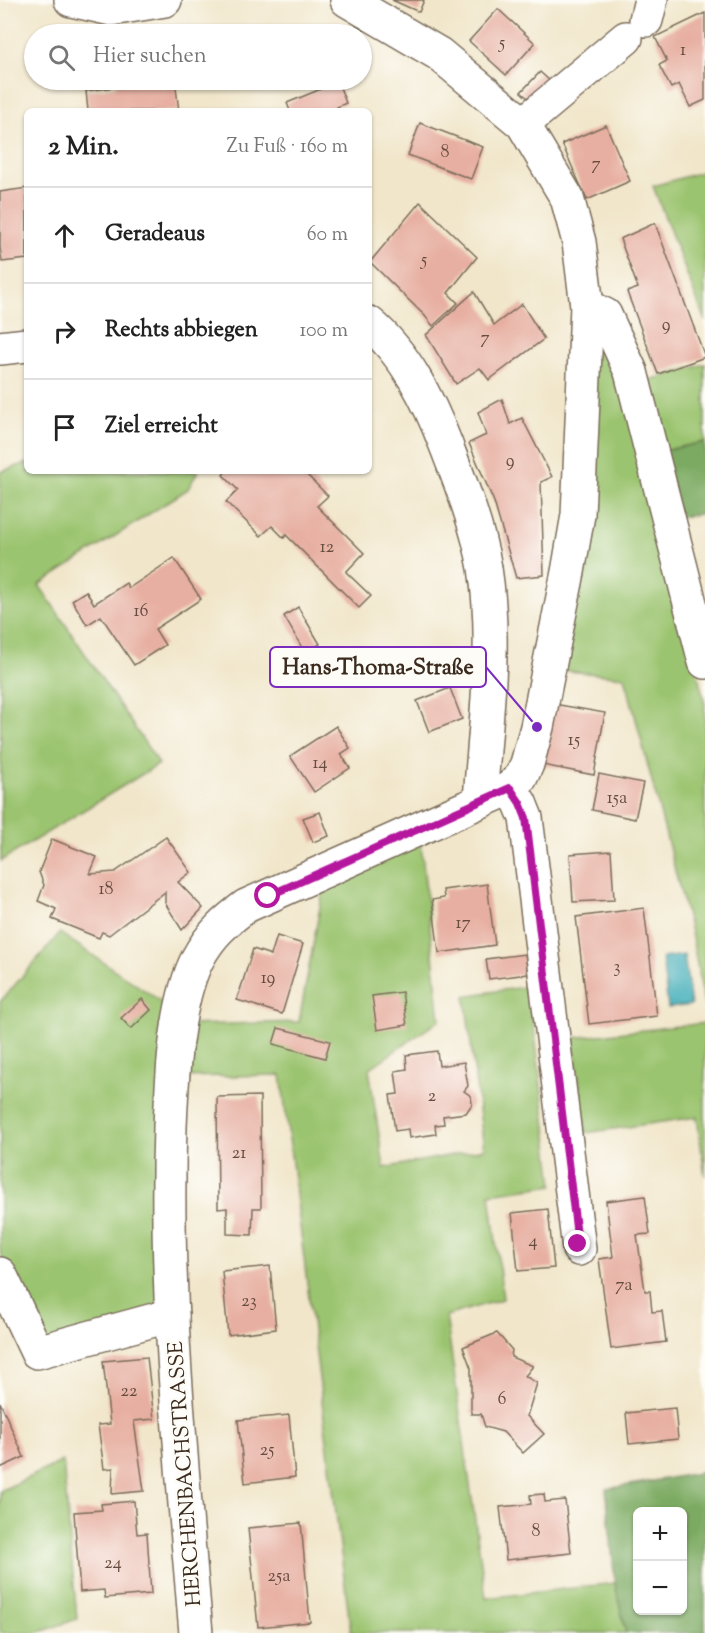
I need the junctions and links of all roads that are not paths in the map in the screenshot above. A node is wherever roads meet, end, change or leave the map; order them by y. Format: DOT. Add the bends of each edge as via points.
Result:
graph roads {
  1 [pos="71,0"];
  2 [pos="165,0"];
  3 [pos="347,0"];
  4 [pos="641,19"];
  5 [pos="523,124"];
  6 [pos="587,306"];
  7 [pos="372,326"];
  8 [pos="24,345"];
  9 [pos="0,348"];
  10 [pos="705,662"];
  11 [pos="510,788"];
  12 [pos="480,801"];
  13 [pos="579,1249"];
  14 [pos="0,1274"];
  15 [pos="172,1315"];
  16 [pos="196,1633"];
  1 -- 2 [label="street" via="111,9"];
  3 -- 5 [label="street" via="439,54"];
  4 -- 5 [label="street"];
  5 -- 6 [label="street" via="567,198 579,242"];
  6 -- 10 [label="street" via="605,315 631,372"];
  6 -- 11 [label="street" via="578,516 537,727 527,764"];
  7 -- 12 [label="street" via="413,375 435,416 458,476 484,567 490,675"];
  8 -- 9 [label="street"];
  11 -- 12 [label="street, HERCHENBACHSTRASSE"];
  11 -- 13 [label="street" via="526,818"];
  12 -- 15 [label="street, HERCHENBACHSTRASSE" via="246,906 222,923 197,960 182,1010 172,1075"];
  14 -- 15 [label="street, HERCHENBACHSTRASSE" via="37,1352"];
  15 -- 16 [label="street, HERCHENBACHSTRASSE"];
}
